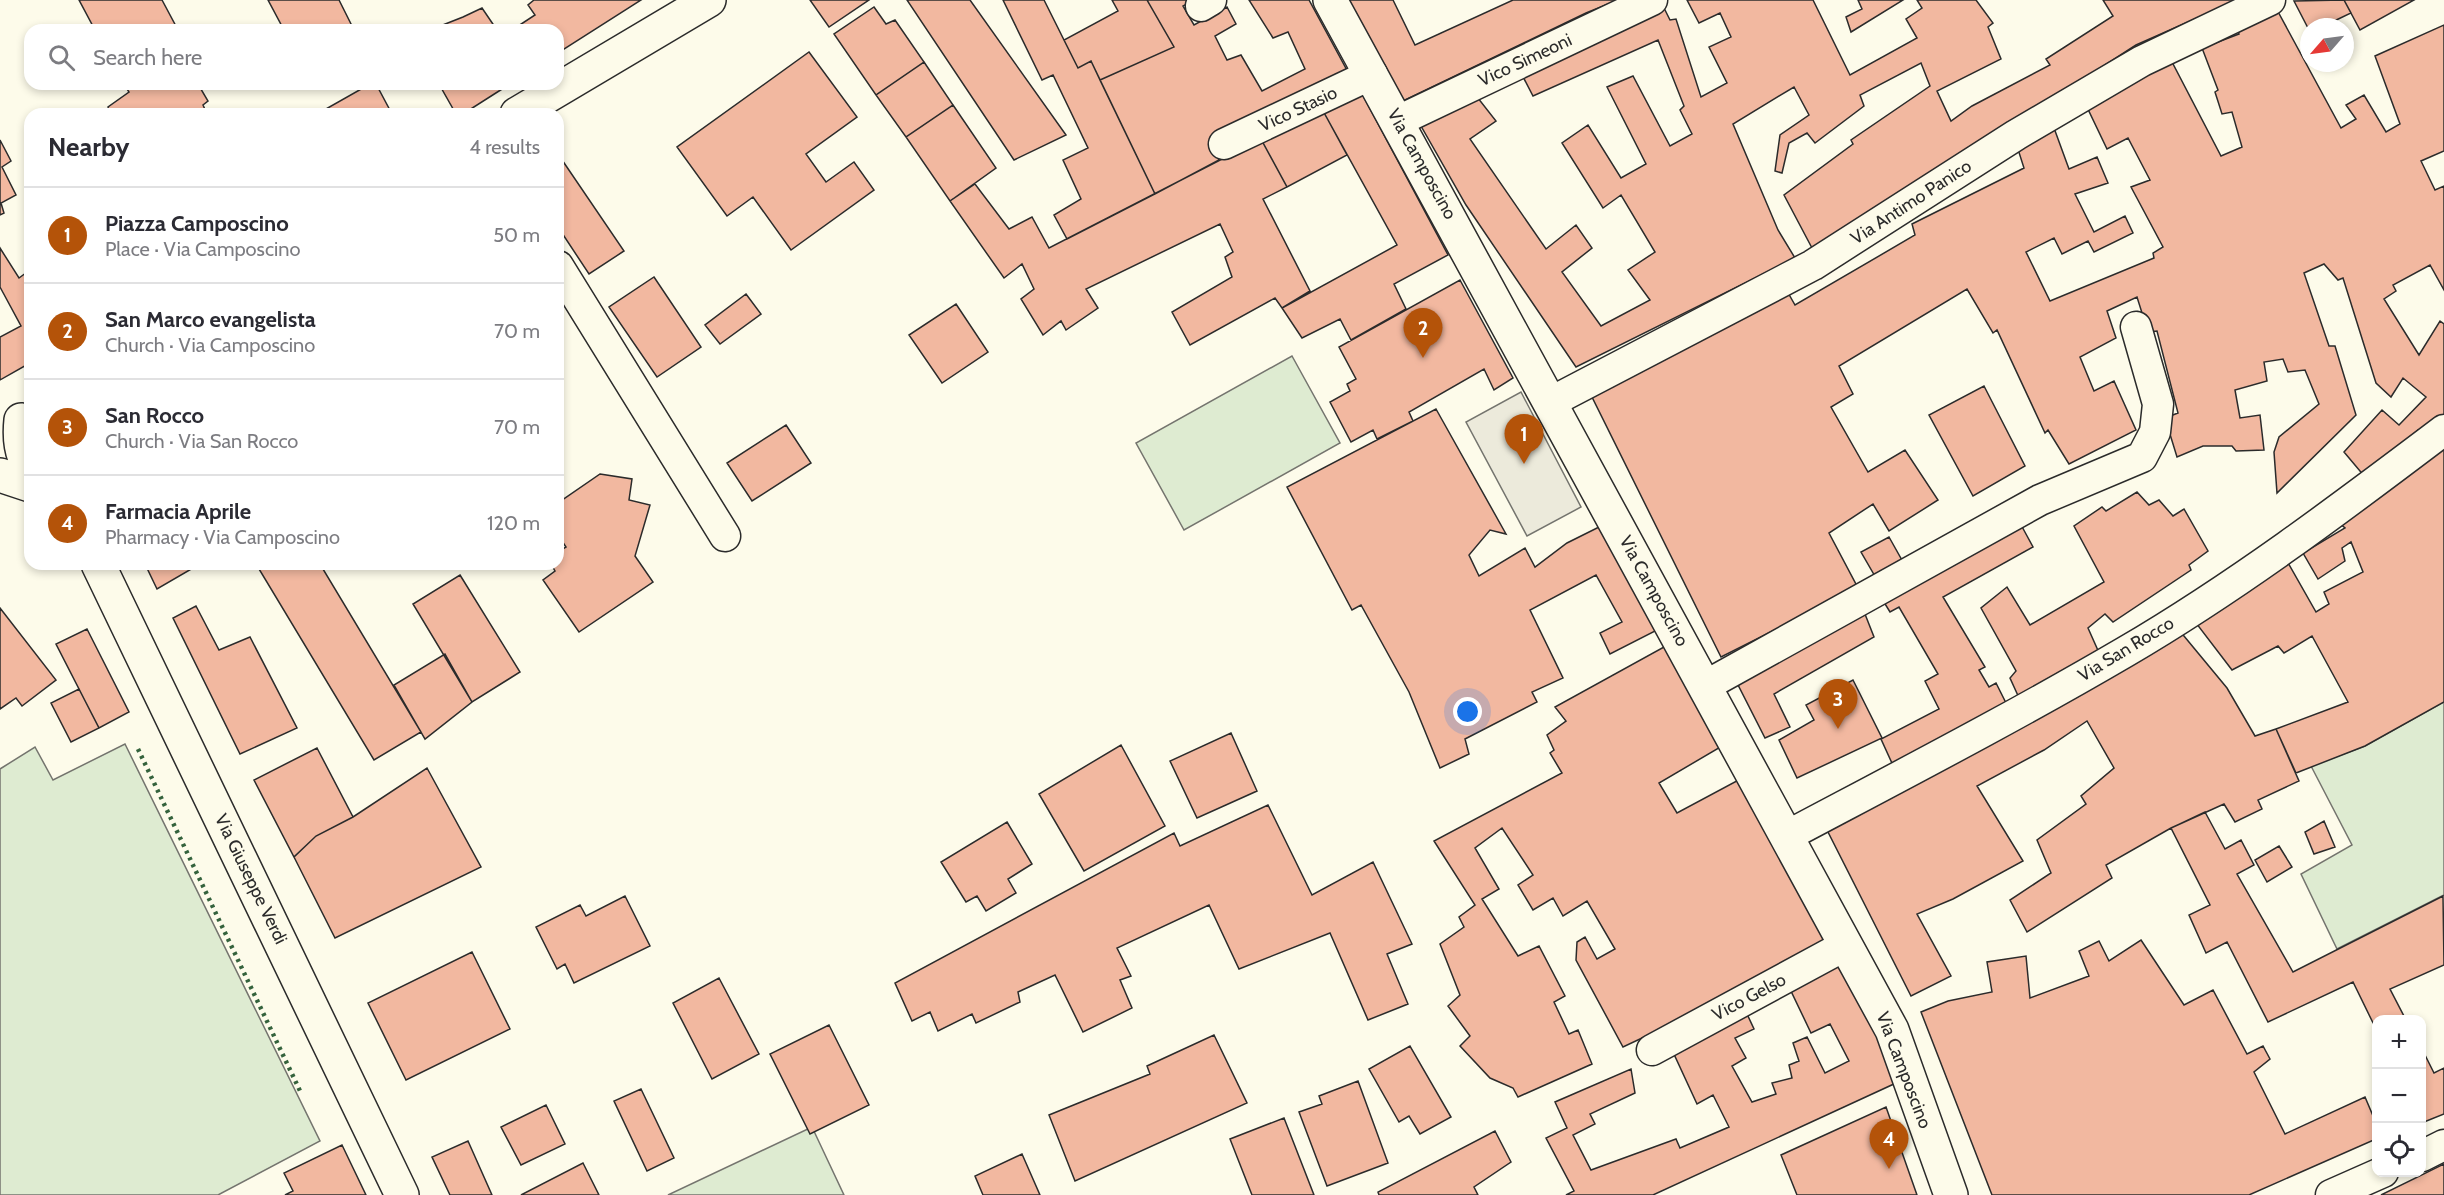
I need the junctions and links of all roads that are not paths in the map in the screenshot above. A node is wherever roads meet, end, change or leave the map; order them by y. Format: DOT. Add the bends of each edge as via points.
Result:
graph roads {
  1 [pos="708,0"];
  2 [pos="1330,0"];
  3 [pos="1652,0"];
  4 [pos="2270,0"];
  5 [pos="1372,74"];
  6 [pos="564,86"];
  7 [pos="557,90"];
  8 [pos="527,108"];
  9 [pos="1398,121"];
  10 [pos="1224,144"];
  11 [pos="564,276"];
  12 [pos="2136,327"];
  13 [pos="1551,402"];
  14 [pos="20,422"];
  15 [pos="2444,430"];
  16 [pos="24,456"];
  17 [pos="0,475"];
  18 [pos="24,483"];
  19 [pos="725,536"];
  20 [pos="101,570"];
  21 [pos="1705,686"];
  22 [pos="1787,836"];
  23 [pos="1846,945"];
  24 [pos="1652,1050"];
  25 [pos="2444,1145"];
  26 [pos="2426,1154"];
  27 [pos="2374,1177"];
  28 [pos="402,1195"];
  29 [pos="1951,1195"];
  30 [pos="2331,1195"];
  1 -- 6 [label="street"];
  2 -- 5 [label="street, Via Camposcino"];
  3 -- 9 [label="street, Vico Simeoni"];
  4 -- 13 [label="street, Via Antimo Panico" via="2142,61 2016,135 1813,265"];
  5 -- 9 [label="street, Via Camposcino"];
  5 -- 10 [label="street, Vico Stasio"];
  7 -- 8 [label="street"];
  9 -- 13 [label="street, Via Camposcino"];
  11 -- 19 [label="street"];
  12 -- 21 [label="street" via="2158,404 2155,432 2142,457 2040,500"];
  13 -- 21 [label="street, Via Camposcino"];
  14 -- 16 [label="street"];
  15 -- 22 [label="street, Via San Rocco" via="2349,502 2126,651"];
  17 -- 18 [label="street"];
  20 -- 28 [label="street, Via Giuseppe Verdi"];
  21 -- 22 [label="street, Via Camposcino"];
  22 -- 23 [label="street, Via Camposcino"];
  23 -- 24 [label="street, Vico Gelso"];
  23 -- 29 [label="street, Via Camposcino" via="1892,1030"];
  25 -- 26 [label="street"];
  27 -- 30 [label="street"];
}
